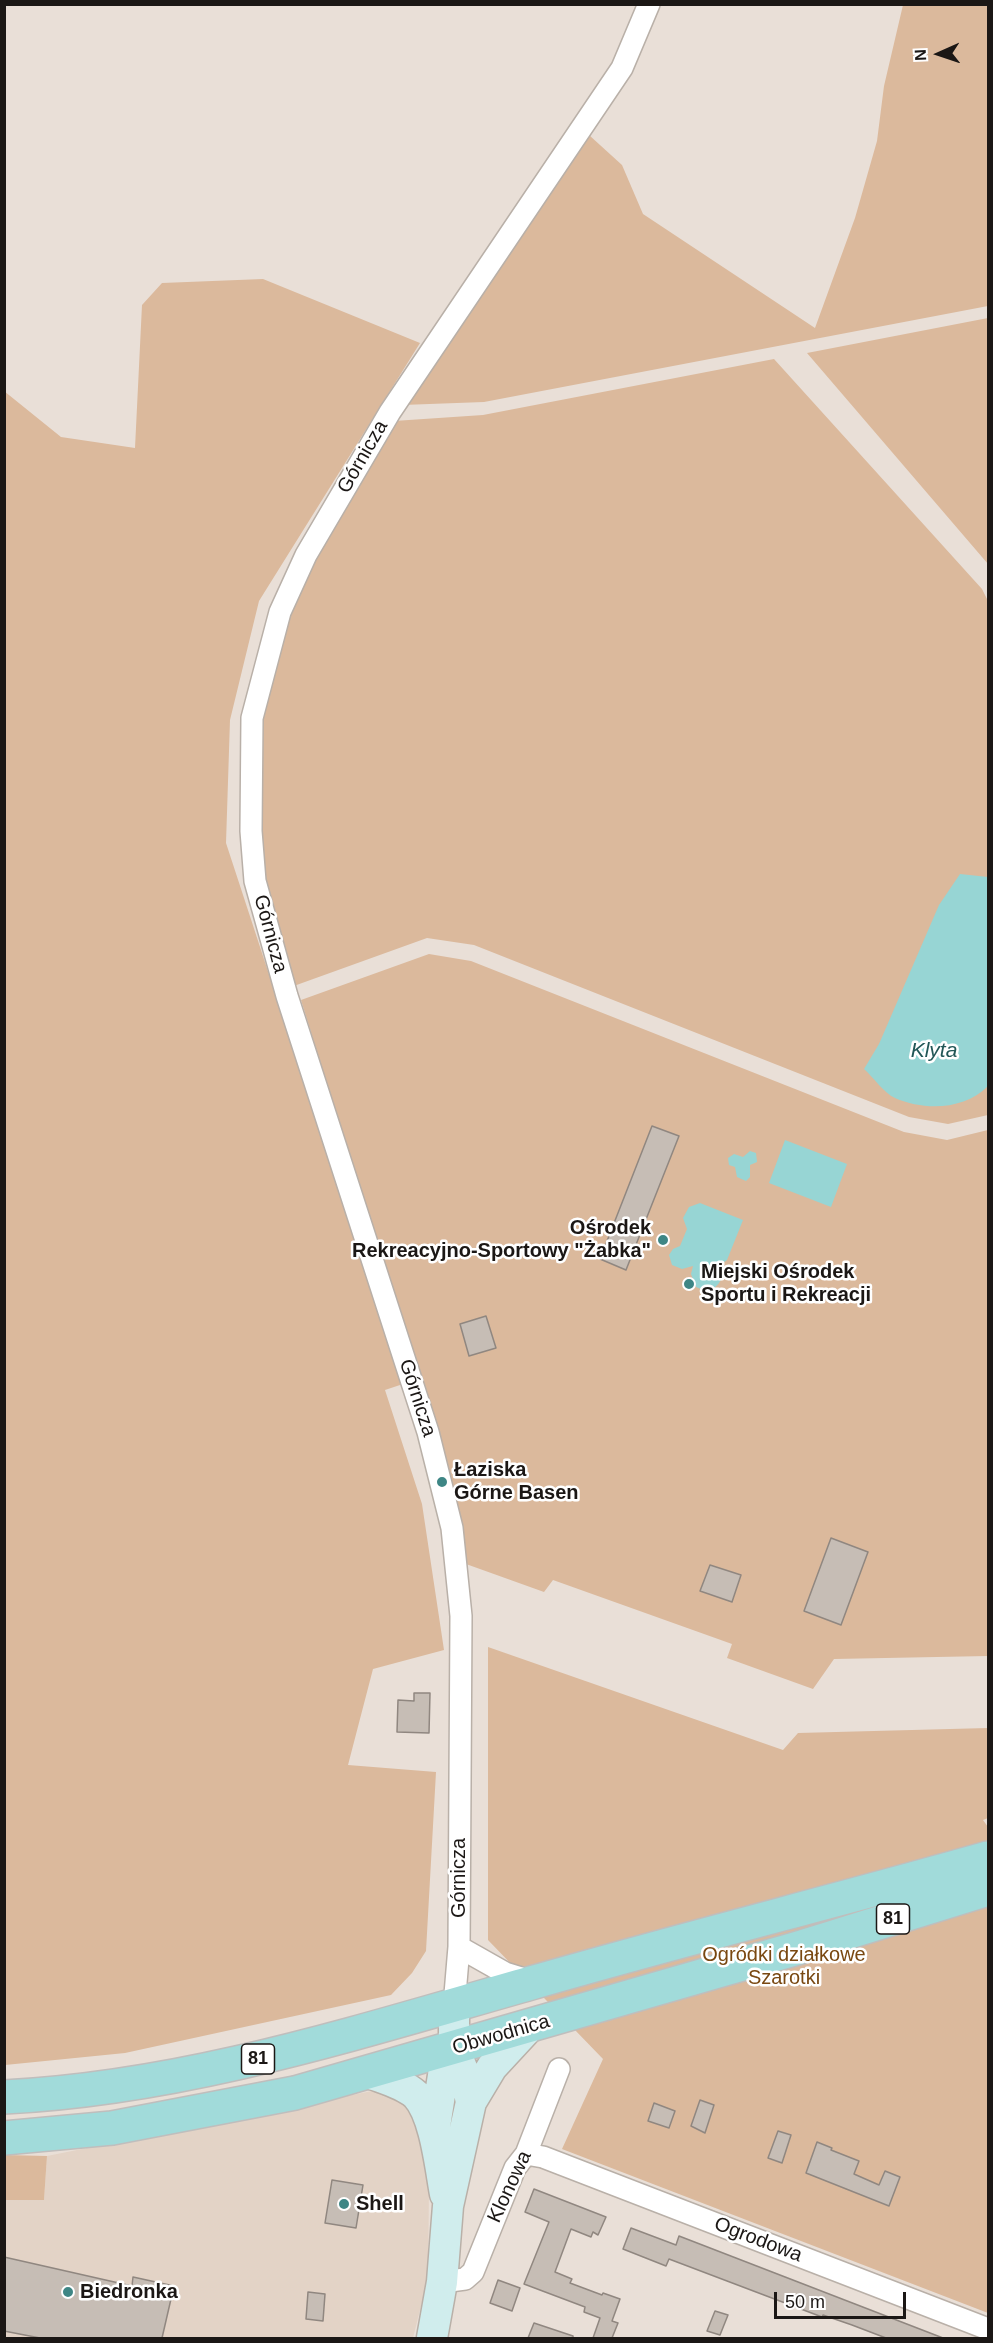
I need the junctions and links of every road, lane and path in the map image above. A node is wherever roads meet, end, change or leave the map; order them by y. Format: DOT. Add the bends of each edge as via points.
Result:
graph roads {
  1 [pos="650,4"];
  2 [pos="988,1858"];
  3 [pos="988,1889"];
  4 [pos="459,1947"];
  5 [pos="534,1982"];
  6 [pos="454,2006"];
  7 [pos="529,2026"];
  8 [pos="454,2049"];
  9 [pos="559,2069"];
  10 [pos="369,2073"];
  11 [pos="4,2097"];
  12 [pos="471,2102"];
  13 [pos="434,2133"];
  14 [pos="4,2138"];
  15 [pos="526,2154"];
  16 [pos="448,2206"];
  17 [pos="442,2282"];
  18 [pos="988,2329"];
  19 [pos="438,2337"];
  1 -- 4 [label="street, Górnicza" via="622,68 390,412 306,555 280,612 252,718 251,831 255,881 300,1040 428,1432 452,1528 461,1616"];
  2 -- 5 [label="main road, Obwodnica / 81"];
  3 -- 7 [label="main road, Obwodnica / 81"];
  4 -- 5 [label="street, Górnicza" via="505,1973"];
  4 -- 6 [label="street, Górnicza"];
  5 -- 6 [label="main road, Obwodnica / 81"];
  6 -- 8 [label="street"];
  6 -- 11 [label="main road, Obwodnica / 81" via="225,2067 160,2080"];
  7 -- 8 [label="main road, Obwodnica / 81"];
  7 -- 12 [label="street" via="492,2067"];
  8 -- 10 [label="main road, Obwodnica / 81"];
  8 -- 12 [label="street"];
  8 -- 13 [label="street" via="444,2069"];
  9 -- 15 [label="street, Klonowa"];
  10 -- 13 [label="street" via="414,2094"];
  10 -- 14 [label="main road, Obwodnica / 81" via="296,2093 112,2128"];
  12 -- 16 [label="street"];
  13 -- 16 [label="street"];
  15 -- 17 [label="street, Klonowa" via="515,2168 473,2272 465,2279"];
  15 -- 18 [label="street, Ogrodowa" via="543,2157"];
  16 -- 17 [label="street"];
  17 -- 19 [label="street"];
}
